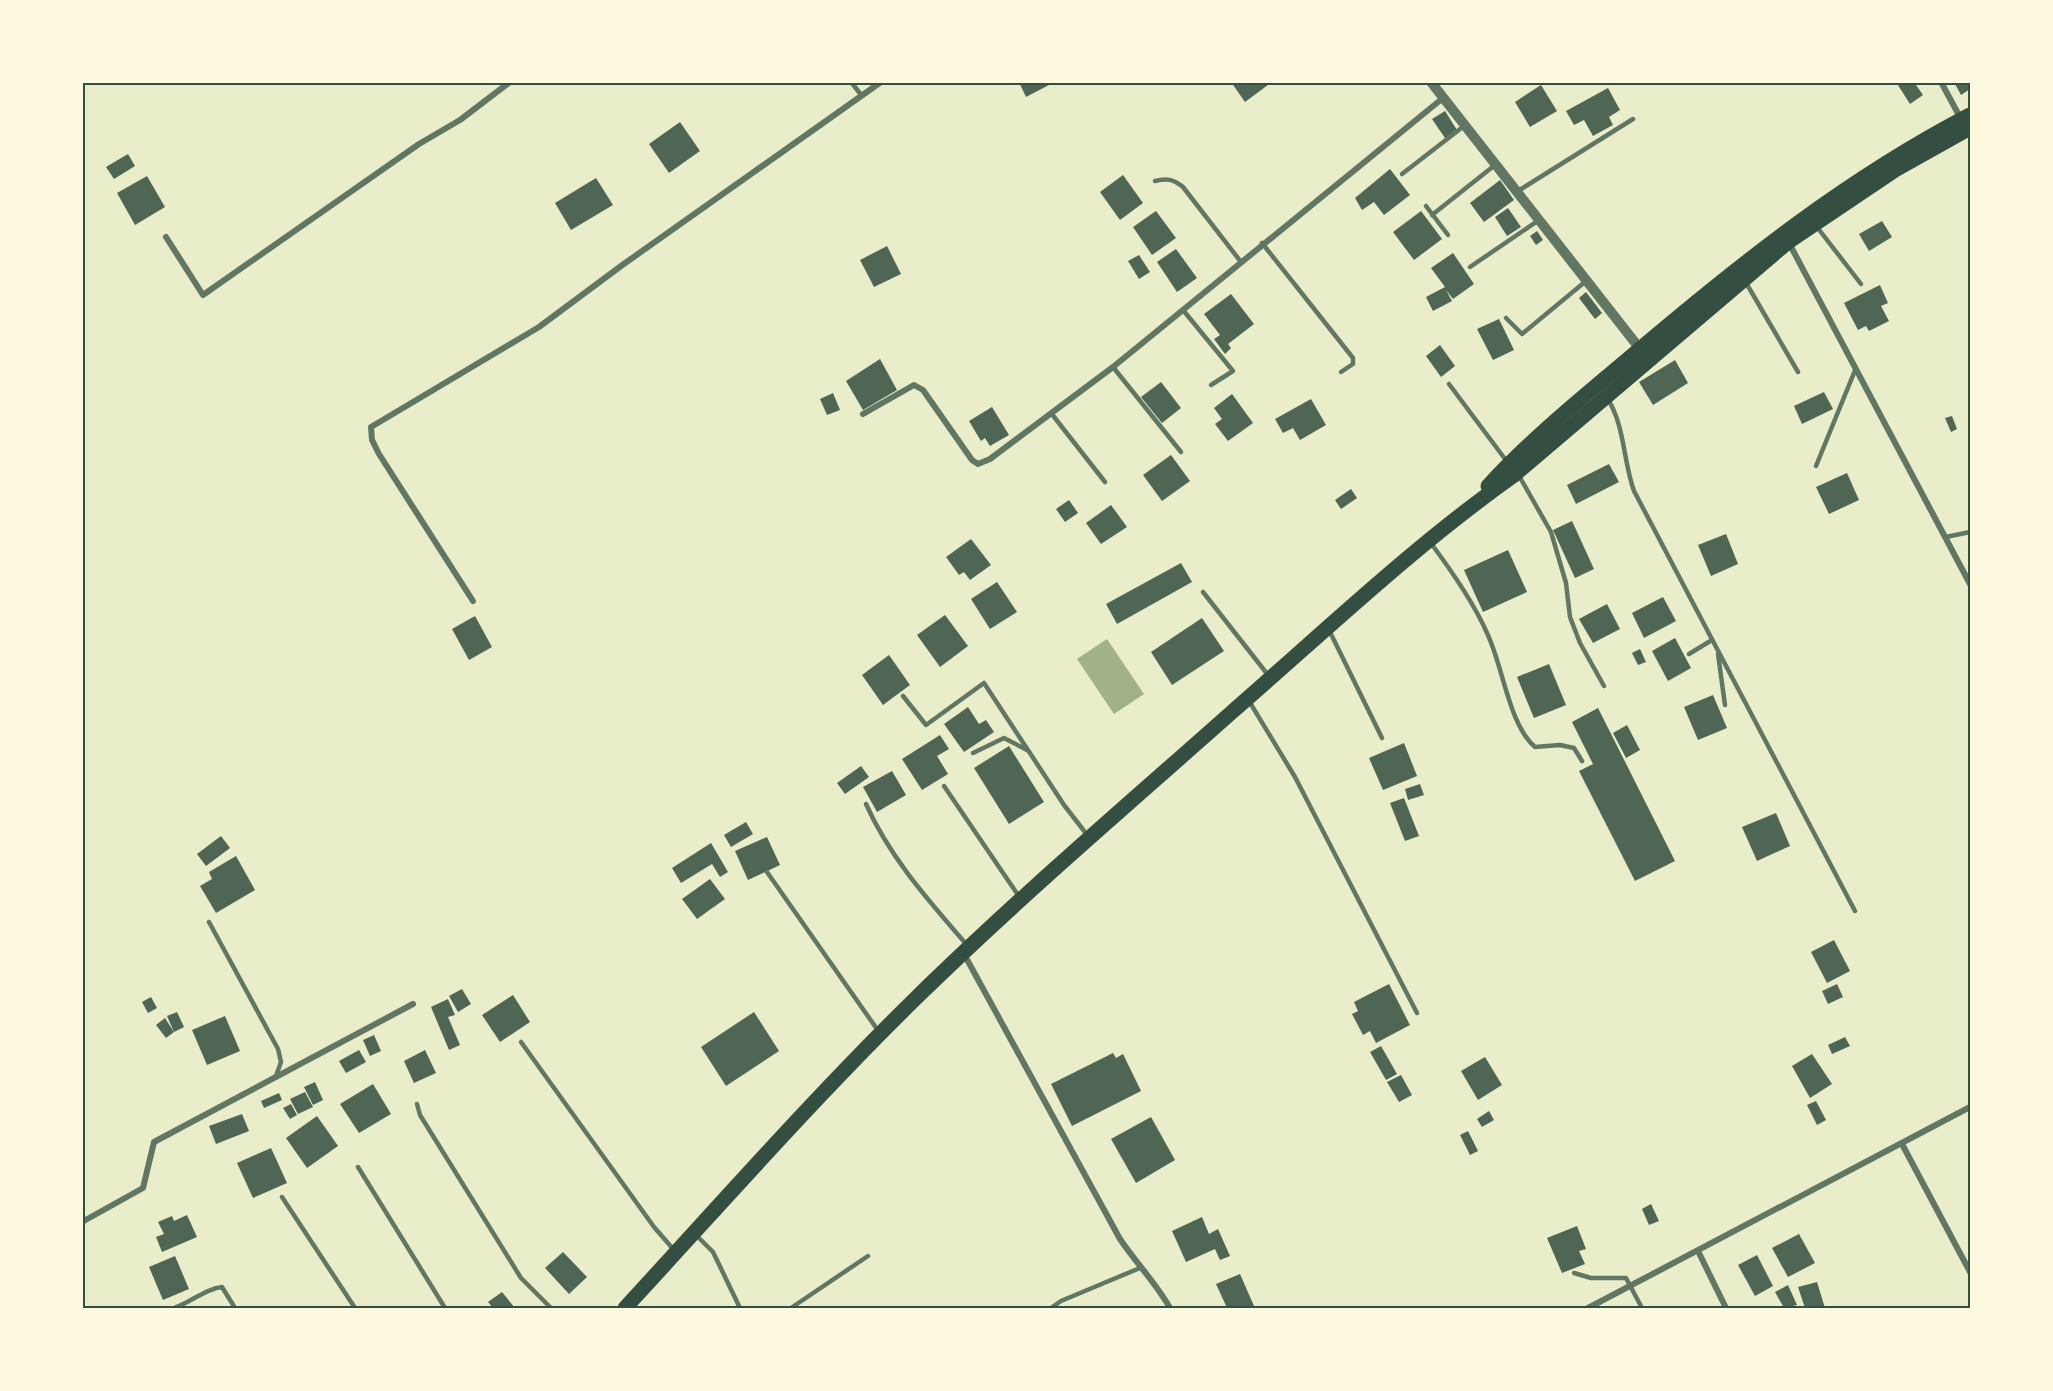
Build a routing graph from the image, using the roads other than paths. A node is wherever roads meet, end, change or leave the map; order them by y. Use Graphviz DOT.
graph roads {
  1 [pos="510,82"];
  2 [pos="852,82"];
  3 [pos="880,82"];
  4 [pos="1431,82"];
  5 [pos="1941,82"];
  6 [pos="862,96"];
  7 [pos="1443,98"];
  8 [pos="1633,119"];
  9 [pos="1967,121"];
  10 [pos="1465,126"];
  11 [pos="1495,165"];
  12 [pos="1402,174"];
  13 [pos="1155,181"];
  14 [pos="1517,192"];
  15 [pos="1426,206"];
  16 [pos="1432,215"];
  17 [pos="1539,220"];
  18 [pos="1814,224"];
  19 [pos="1448,235"];
  20 [pos="166,237"];
  21 [pos="1788,242"];
  22 [pos="1262,243"];
  23 [pos="1241,262"];
  24 [pos="1470,267"];
  25 [pos="1743,278"];
  26 [pos="1586,281"];
  27 [pos="1861,284"];
  28 [pos="1183,310"];
  29 [pos="1506,318"];
  30 [pos="1644,354"];
  31 [pos="1113,367"];
  32 [pos="1857,367"];
  33 [pos="1341,372"];
  34 [pos="1798,372"];
  35 [pos="1449,384"];
  36 [pos="1211,385"];
  37 [pos="1605,396"];
  38 [pos="1051,413"];
  39 [pos="863,414"];
  40 [pos="1181,452"];
  41 [pos="1816,466"];
  42 [pos="1513,468"];
  43 [pos="1105,482"];
  44 [pos="1971,532"];
  45 [pos="1946,537"];
  46 [pos="1429,542"];
  47 [pos="1971,584"];
  48 [pos="1203,592"];
  49 [pos="473,601"];
  50 [pos="1328,629"];
  51 [pos="1712,640"];
  52 [pos="1718,651"];
  53 [pos="1689,654"];
  54 [pos="1271,679"];
  55 [pos="1604,686"];
  56 [pos="903,696"];
  57 [pos="1247,699"];
  58 [pos="1725,705"];
  59 [pos="1382,738"];
  60 [pos="1027,750"];
  61 [pos="973,753"];
  62 [pos="1582,761"];
  63 [pos="944,786"];
  64 [pos="866,804"];
  65 [pos="1090,838"];
  66 [pos="767,872"];
  67 [pos="1021,899"];
  68 [pos="1855,911"];
  69 [pos="209,922"];
  70 [pos="966,950"];
  71 [pos="413,1004"];
  72 [pos="1417,1013"];
  73 [pos="881,1034"];
  74 [pos="521,1042"];
  75 [pos="274,1078"];
  76 [pos="417,1104"];
  77 [pos="1971,1107"];
  78 [pos="1902,1144"];
  79 [pos="358,1167"];
  80 [pos="282,1197"];
  81 [pos="82,1222"];
  82 [pos="694,1233"];
  83 [pos="1698,1251"];
  84 [pos="676,1252"];
  85 [pos="868,1256"];
  86 [pos="1140,1268"];
  87 [pos="1971,1272"];
  88 [pos="1574,1273"];
  89 [pos="1631,1287"];
  90 [pos="174,1308"];
  91 [pos="235,1308"];
  92 [pos="354,1308"];
  93 [pos="445,1308"];
  94 [pos="551,1308"];
  95 [pos="625,1308"];
  96 [pos="740,1308"];
  97 [pos="791,1308"];
  98 [pos="1051,1308"];
  99 [pos="1170,1308"];
  100 [pos="1588,1308"];
  101 [pos="1642,1308"];
  102 [pos="1726,1308"];
  1 -- 20 [label="street"];
  2 -- 6 [label="lane"];
  3 -- 6 [label="street"];
  4 -- 7 [label="street"];
  5 -- 9 [label="street"];
  6 -- 49 [label="street"];
  7 -- 10 [label="street"];
  7 -- 22 [label="street"];
  8 -- 14 [label="lane"];
  9 -- 18 [label="main road"];
  9 -- 30 [label="main road"];
  10 -- 11 [label="street"];
  10 -- 12 [label="lane"];
  11 -- 14 [label="street"];
  11 -- 16 [label="lane"];
  13 -- 23 [label="lane"];
  14 -- 17 [label="street"];
  15 -- 16 [label="lane"];
  16 -- 19 [label="lane"];
  17 -- 24 [label="lane"];
  17 -- 26 [label="street"];
  18 -- 21 [label="main road"];
  18 -- 27 [label="lane"];
  21 -- 25 [label="main road"];
  21 -- 32 [label="street"];
  22 -- 23 [label="street"];
  22 -- 33 [label="lane"];
  23 -- 28 [label="street"];
  25 -- 30 [label="main road"];
  25 -- 34 [label="lane"];
  26 -- 29 [label="lane"];
  26 -- 30 [label="street"];
  28 -- 31 [label="street"];
  28 -- 36 [label="lane"];
  30 -- 37 [label="main road"];
  30 -- 42 [label="main road"];
  31 -- 38 [label="street"];
  31 -- 40 [label="lane"];
  32 -- 41 [label="lane"];
  32 -- 45 [label="street"];
  35 -- 42 [label="lane"];
  37 -- 42 [label="main road"];
  37 -- 51 [label="lane"];
  38 -- 39 [label="street"];
  38 -- 43 [label="lane"];
  42 -- 46 [label="main road"];
  42 -- 55 [label="lane"];
  44 -- 45 [label="lane"];
  45 -- 47 [label="street"];
  46 -- 50 [label="main road"];
  46 -- 62 [label="lane"];
  48 -- 54 [label="lane"];
  50 -- 54 [label="main road"];
  50 -- 59 [label="lane"];
  51 -- 52 [label="lane"];
  51 -- 53 [label="lane"];
  52 -- 58 [label="lane"];
  52 -- 68 [label="lane"];
  54 -- 57 [label="main road"];
  56 -- 60 [label="lane"];
  57 -- 65 [label="main road"];
  57 -- 72 [label="lane"];
  60 -- 61 [label="lane"];
  60 -- 65 [label="lane"];
  63 -- 67 [label="lane"];
  64 -- 70 [label="lane"];
  65 -- 67 [label="main road"];
  66 -- 73 [label="lane"];
  67 -- 70 [label="main road"];
  69 -- 75 [label="lane"];
  70 -- 73 [label="main road"];
  70 -- 86 [label="street"];
  71 -- 75 [label="street"];
  73 -- 82 [label="main road"];
  74 -- 84 [label="lane"];
  75 -- 81 [label="street"];
  76 -- 94 [label="lane"];
  77 -- 78 [label="street"];
  78 -- 83 [label="street"];
  78 -- 87 [label="street"];
  79 -- 93 [label="lane"];
  80 -- 92 [label="lane"];
  82 -- 84 [label="main road"];
  82 -- 96 [label="lane"];
  83 -- 89 [label="street"];
  83 -- 102 [label="street"];
  84 -- 95 [label="main road"];
  85 -- 97 [label="lane"];
  86 -- 98 [label="lane"];
  86 -- 99 [label="street"];
  88 -- 89 [label="lane"];
  89 -- 100 [label="street"];
  89 -- 101 [label="lane"];
  90 -- 91 [label="lane"];
}
